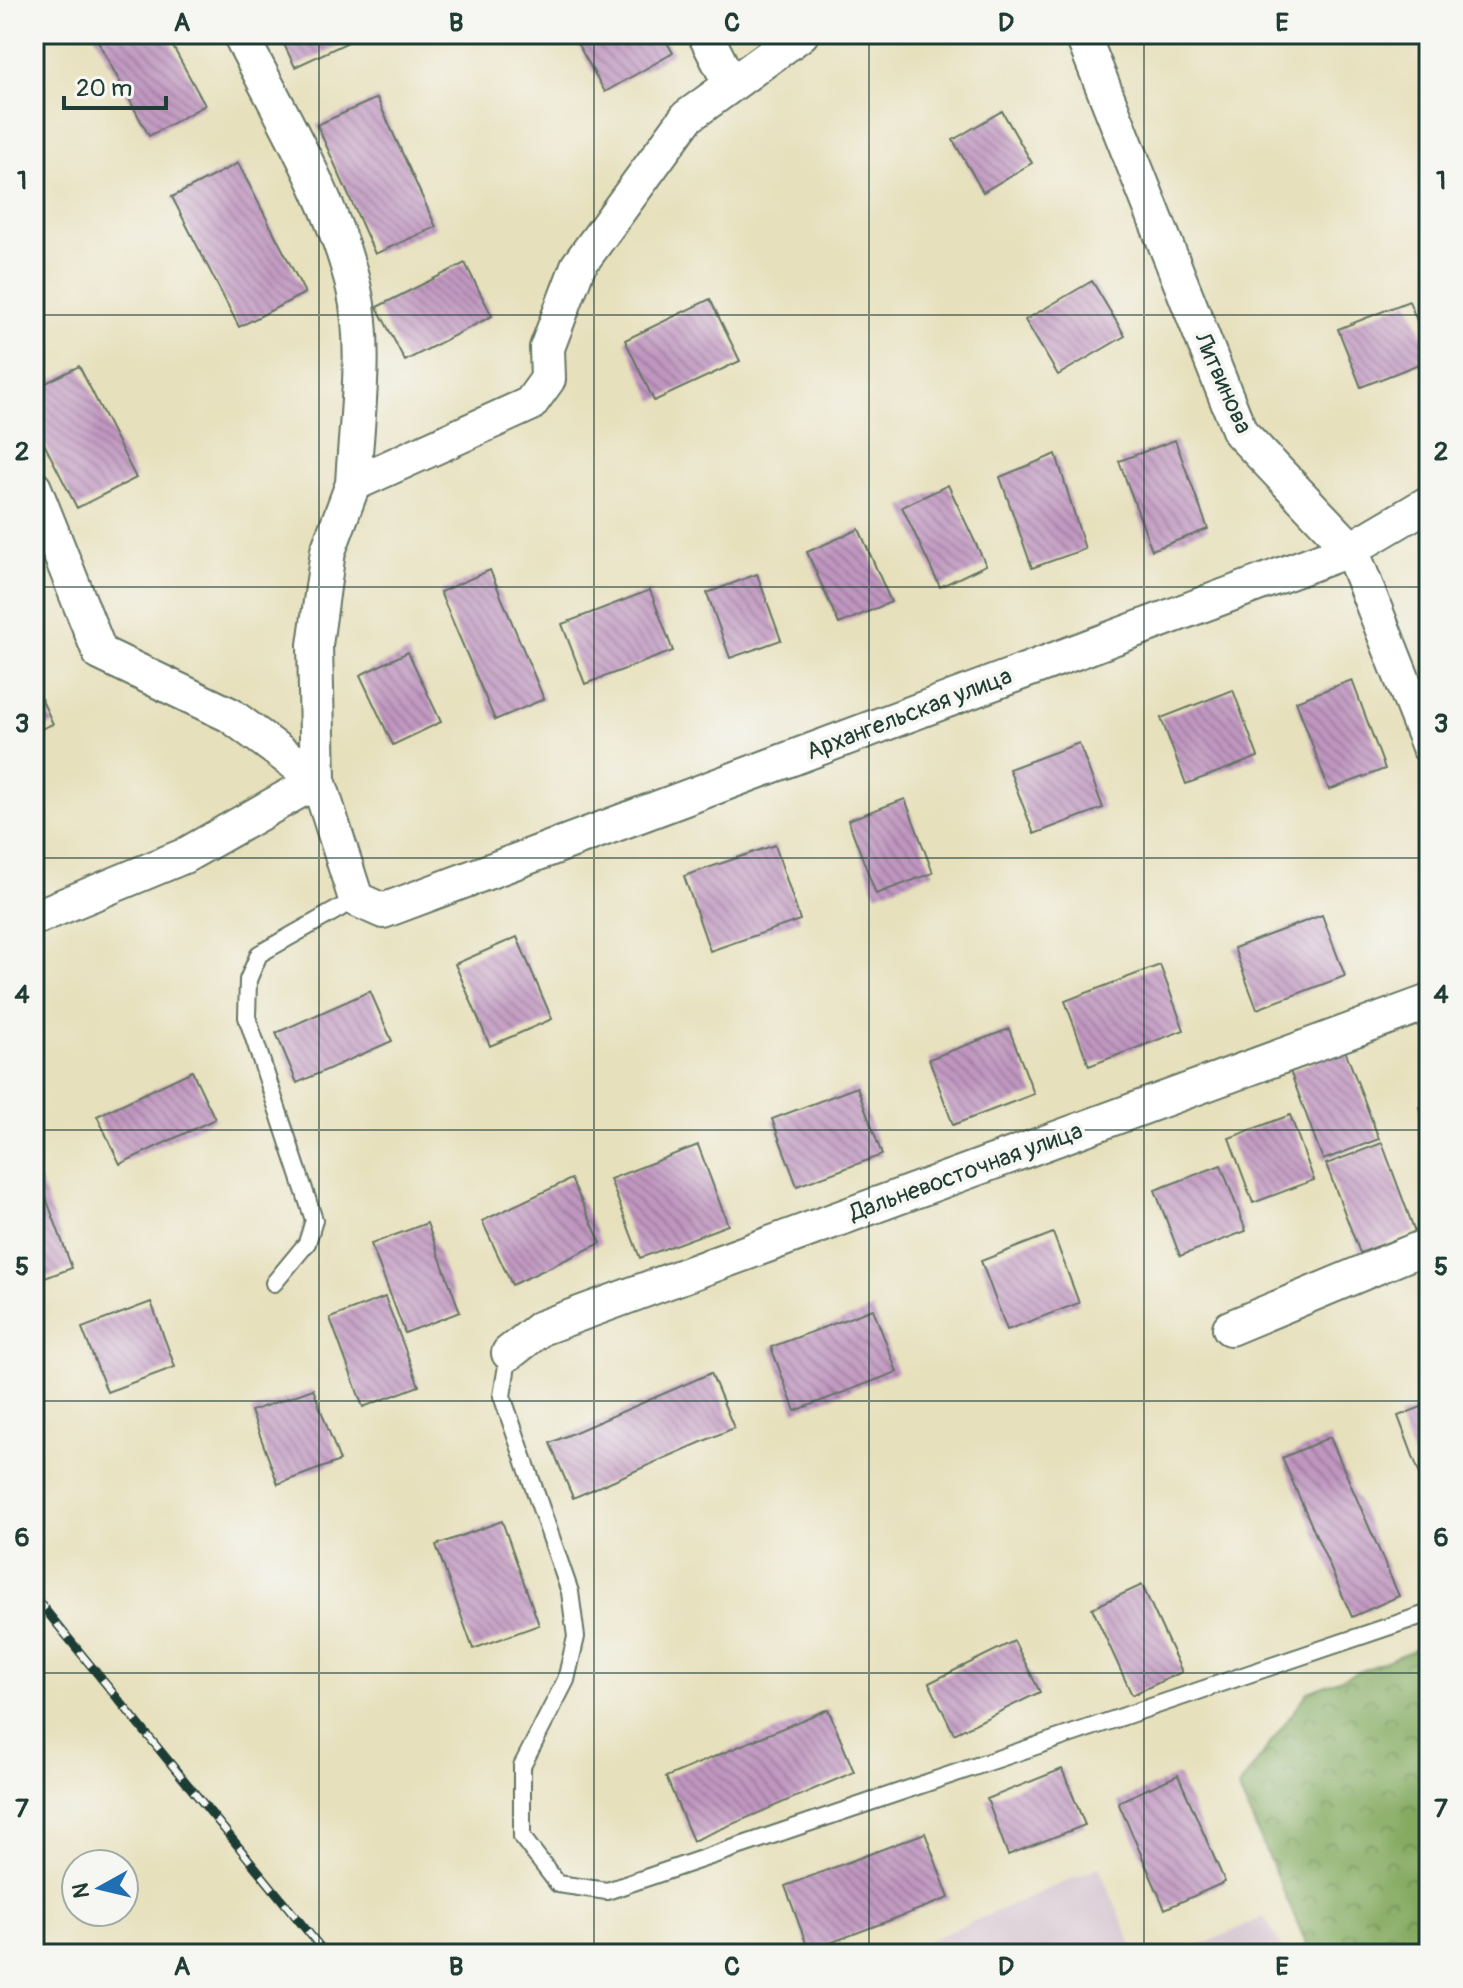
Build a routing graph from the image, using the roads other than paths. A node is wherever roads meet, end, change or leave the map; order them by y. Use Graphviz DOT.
graph roads {
  1 [pos="240,34"];
  2 [pos="705,34"];
  3 [pos="801,34"];
  4 [pos="1082,34"];
  5 [pos="731,85"];
  6 [pos="353,484"];
  7 [pos="34,488"];
  8 [pos="1429,503"];
  9 [pos="1351,549"];
  10 [pos="1429,747"];
  11 [pos="318,780"];
  12 [pos="370,905"];
  13 [pos="34,918"];
  14 [pos="1429,1002"];
  15 [pos="1429,1245"];
  16 [pos="274,1283"];
  17 [pos="1230,1328"];
  18 [pos="509,1353"];
  19 [pos="1429,1613"];
  1 -- 6 [label="street"];
  2 -- 5 [label="street"];
  3 -- 5 [label="street"];
  4 -- 9 [label="street, Литвинова"];
  5 -- 6 [label="street"];
  6 -- 11 [label="street"];
  7 -- 11 [label="street"];
  8 -- 9 [label="street, Архангельская улица"];
  9 -- 10 [label="street, Литвинова"];
  9 -- 12 [label="street, Архангельская улица"];
  11 -- 12 [label="street"];
  11 -- 13 [label="street"];
  12 -- 16 [label="lane"];
  14 -- 18 [label="street, Дальневосточная улица"];
  15 -- 17 [label="street"];
  18 -- 19 [label="lane"];
}
